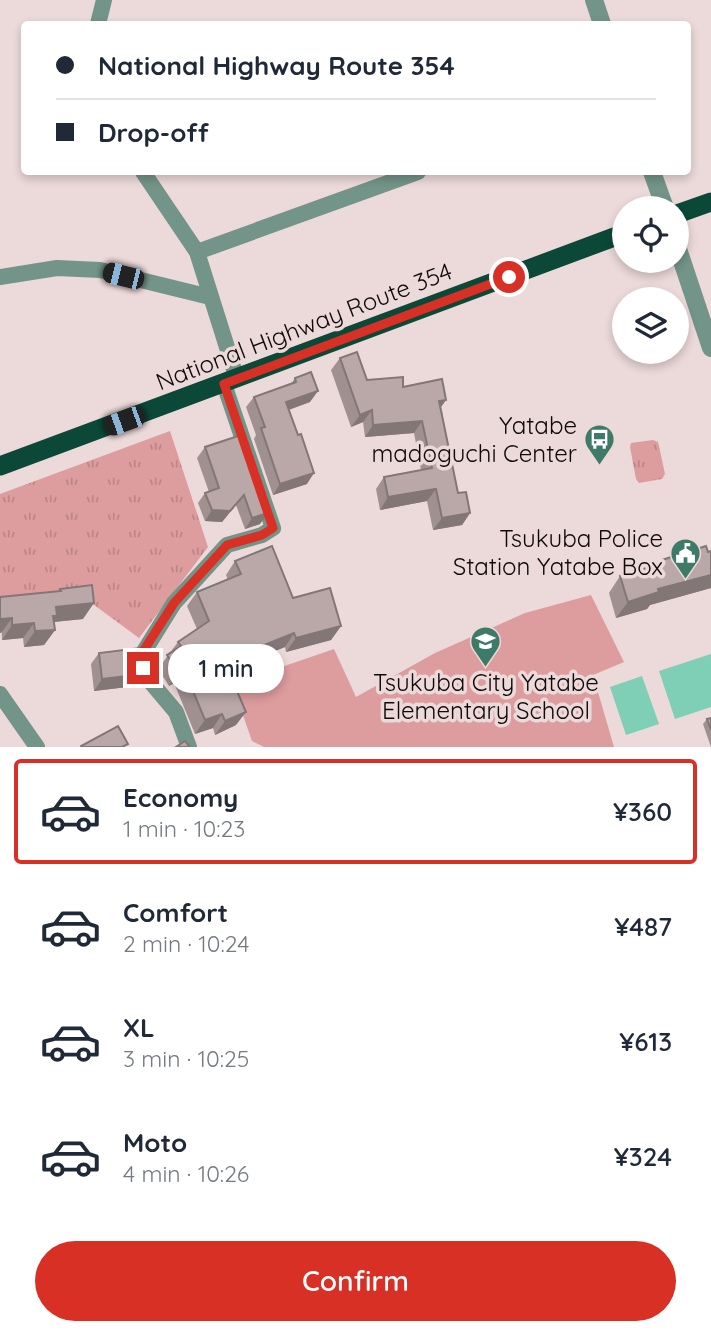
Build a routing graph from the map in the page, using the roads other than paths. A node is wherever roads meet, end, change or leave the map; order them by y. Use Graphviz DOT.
graph roads {
  1 [pos="104,0"];
  2 [pos="594,0"];
  3 [pos="99,21"];
  4 [pos="601,21"];
  5 [pos="145,175"];
  6 [pos="410,175"];
  7 [pos="653,175"];
  8 [pos="660,196"];
  9 [pos="711,202"];
  10 [pos="689,210"];
  11 [pos="612,238"];
  12 [pos="197,252"];
  13 [pos="686,273"];
  14 [pos="0,277"];
  15 [pos="211,297"];
  16 [pos="711,348"];
  17 [pos="230,382"];
  18 [pos="0,466"];
  19 [pos="0,694"];
  20 [pos="37,747"];
  21 [pos="189,747"];
  1 -- 3 [label="street"];
  2 -- 4 [label="street"];
  5 -- 12 [label="street"];
  6 -- 12 [label="street"];
  7 -- 8 [label="street"];
  9 -- 10 [label="highway"];
  11 -- 17 [label="highway, National Highway Route 354"];
  12 -- 15 [label="street"];
  13 -- 16 [label="street"];
  14 -- 15 [label="street"];
  15 -- 17 [label="street"];
  17 -- 18 [label="highway, National Highway Route 354"];
  17 -- 21 [label="street"];
  19 -- 20 [label="street"];
}
